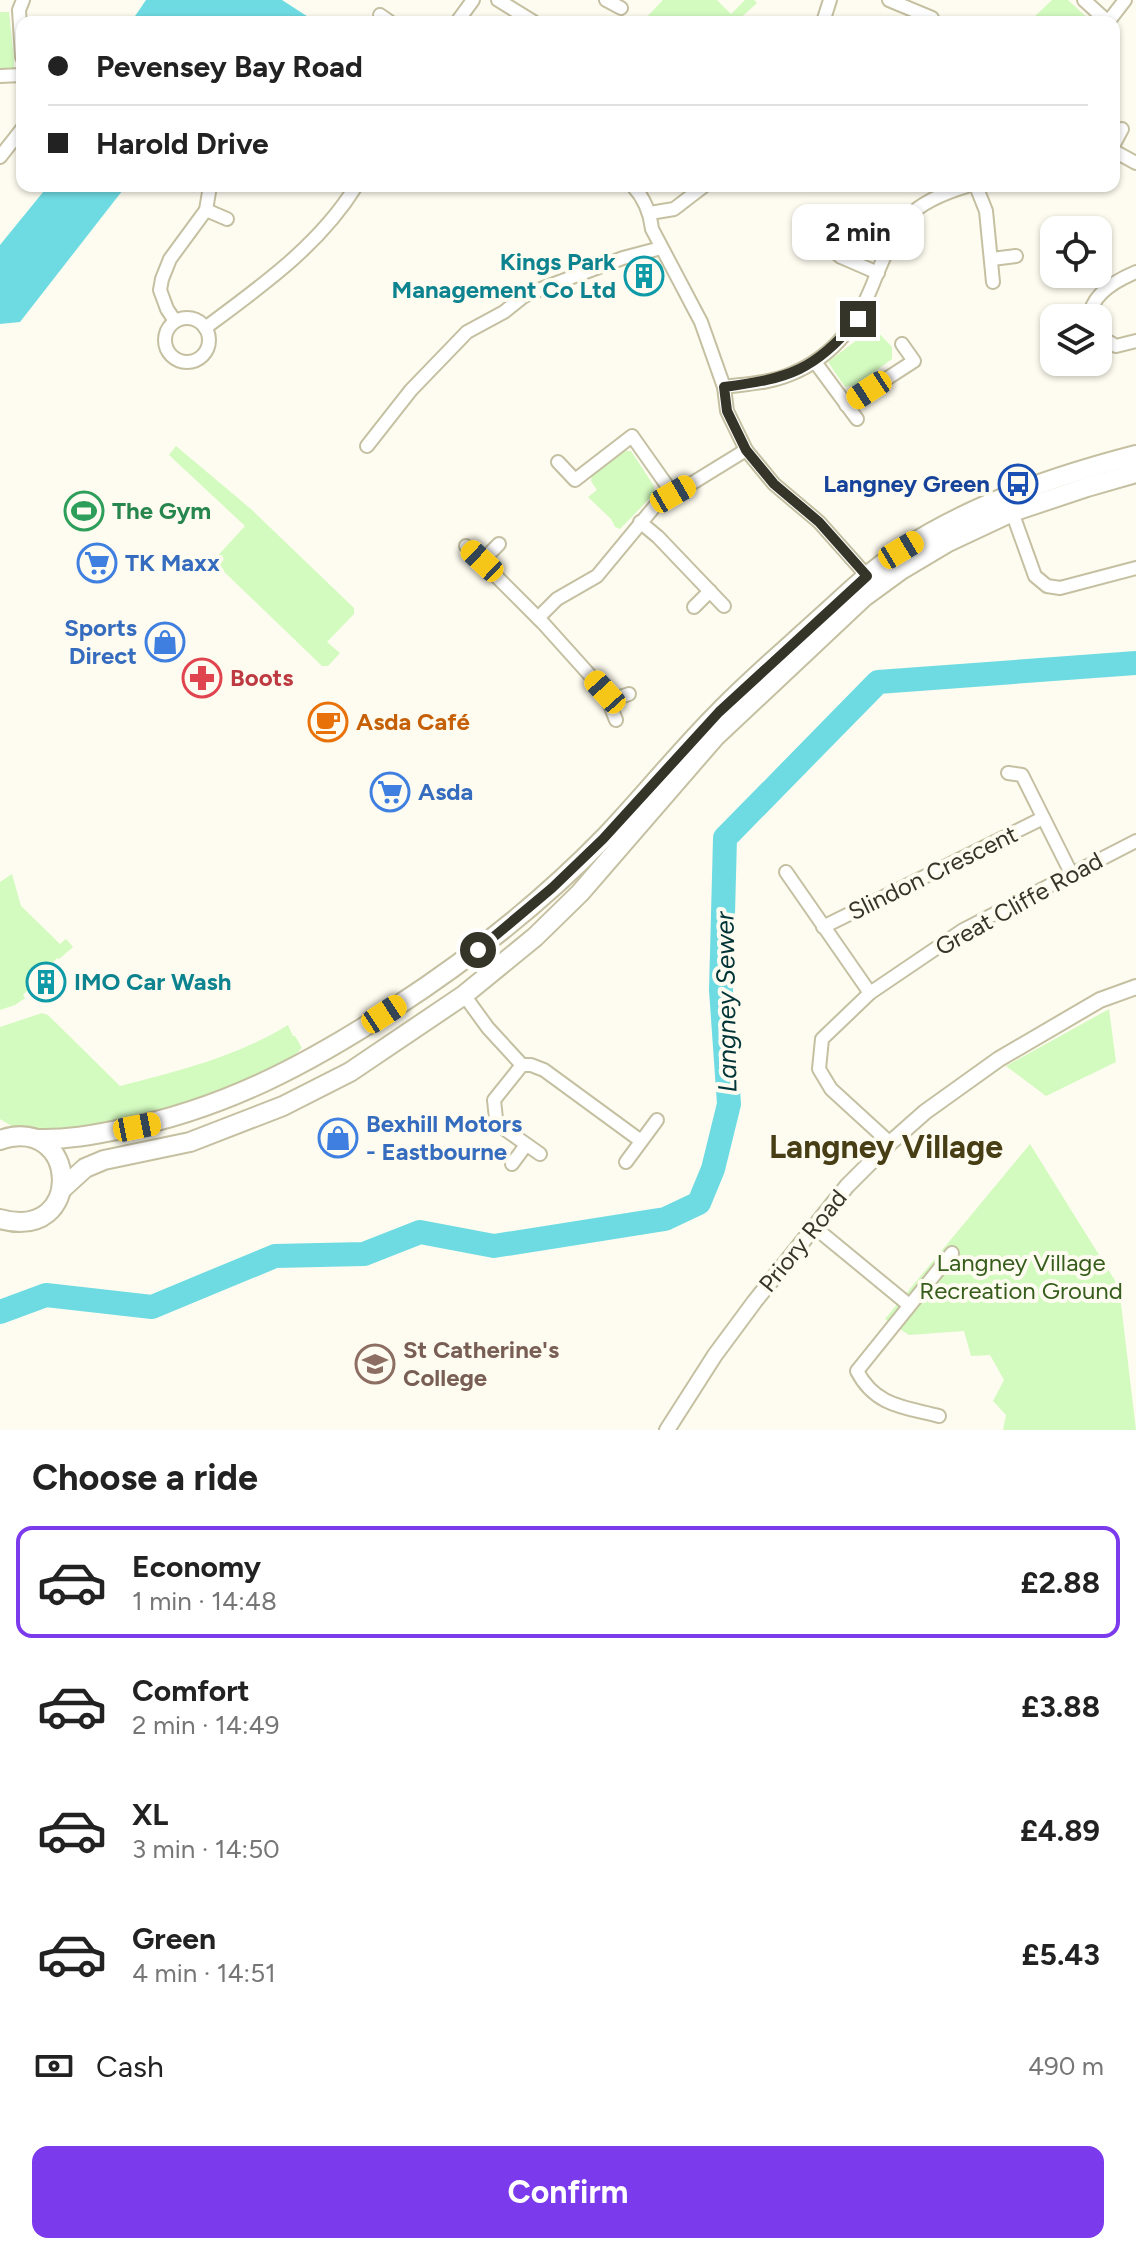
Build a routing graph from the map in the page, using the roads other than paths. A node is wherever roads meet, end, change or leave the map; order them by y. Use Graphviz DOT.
graph roads {
  1 [pos="498,0"];
  2 [pos="606,0"];
  3 [pos="889,0"];
  4 [pos="1084,0"];
  5 [pos="1125,0"];
  6 [pos="621,8"];
  7 [pos="524,16"];
  8 [pos="927,16"];
  9 [pos="1101,16"];
  10 [pos="1113,16"];
  11 [pos="1122,129"];
  12 [pos="1120,133"];
  13 [pos="16,137"];
  14 [pos="0,157"];
  15 [pos="209,192"];
  16 [pos="351,192"];
  17 [pos="639,192"];
  18 [pos="696,192"];
  19 [pos="939,192"];
  20 [pos="978,192"];
  21 [pos="206,210"];
  22 [pos="650,213"];
  23 [pos="227,219"];
  24 [pos="819,239"];
  25 [pos="661,248"];
  26 [pos="1016,256"];
  27 [pos="992,259"];
  28 [pos="1136,272"];
  29 [pos="878,273"];
  30 [pos="993,282"];
  31 [pos="1094,304"];
  32 [pos="175,321"];
  33 [pos="205,328"];
  34 [pos="1136,341"];
  35 [pos="902,344"];
  36 [pos="1112,344"];
  37 [pos="815,362"];
  38 [pos="724,387"];
  39 [pos="846,405"];
  40 [pos="857,419"];
  41 [pos="367,446"];
  42 [pos="746,450"];
  43 [pos="1136,455"];
  44 [pos="558,462"];
  45 [pos="1136,473"];
  46 [pos="673,494"];
  47 [pos="1012,512"];
  48 [pos="640,522"];
  49 [pos="499,544"];
  50 [pos="466,546"];
  51 [pos="482,561"];
  52 [pos="1136,568"];
  53 [pos="867,576"];
  54 [pos="710,591"];
  55 [pos="724,606"];
  56 [pos="694,607"];
  57 [pos="538,618"];
  58 [pos="629,694"];
  59 [pos="609,701"];
  60 [pos="616,720"];
  61 [pos="1008,773"];
  62 [pos="1043,818"];
  63 [pos="1136,841"];
  64 [pos="786,872"];
  65 [pos="1071,873"];
  66 [pos="823,927"];
  67 [pos="1136,987"];
  68 [pos="870,993"];
  69 [pos="464,995"];
  70 [pos="522,1065"];
  71 [pos="657,1120"];
  72 [pos="37,1139"];
  73 [pos="0,1140"];
  74 [pos="641,1141"];
  75 [pos="890,1143"];
  76 [pos="526,1145"];
  77 [pos="540,1154"];
  78 [pos="626,1162"];
  79 [pos="512,1164"];
  80 [pos="62,1189"];
  81 [pos="9,1221"];
  82 [pos="813,1226"];
  83 [pos="0,1229"];
  84 [pos="952,1253"];
  85 [pos="909,1305"];
  86 [pos="939,1416"];
  87 [pos="667,1430"];
  1 -- 7 [label="street"];
  2 -- 6 [label="street"];
  3 -- 8 [label="street"];
  4 -- 9 [label="street"];
  5 -- 10 [label="street"];
  11 -- 12 [label="street"];
  13 -- 14 [label="street"];
  15 -- 21 [label="street"];
  16 -- 33 [label="street"];
  17 -- 22 [label="street"];
  18 -- 22 [label="street"];
  19 -- 29 [label="street"];
  20 -- 27 [label="street"];
  21 -- 23 [label="street"];
  21 -- 32 [label="street"];
  22 -- 25 [label="street"];
  24 -- 29 [label="street"];
  25 -- 38 [label="street"];
  25 -- 41 [label="street"];
  26 -- 27 [label="street"];
  27 -- 30 [label="street"];
  28 -- 31 [label="street"];
  29 -- 37 [label="street"];
  32 -- 33 [label="street"];
  32 -- 33 [label="street"];
  34 -- 36 [label="street"];
  35 -- 39 [label="street"];
  37 -- 38 [label="street"];
  37 -- 39 [label="street"];
  38 -- 42 [label="street"];
  39 -- 40 [label="street"];
  42 -- 46 [label="street"];
  42 -- 53 [label="street"];
  43 -- 53 [label="main road"];
  44 -- 46 [label="street"];
  45 -- 47 [label="main road"];
  46 -- 48 [label="street"];
  47 -- 52 [label="street"];
  47 -- 69 [label="main road"];
  48 -- 54 [label="street"];
  48 -- 57 [label="street"];
  49 -- 51 [label="street"];
  50 -- 51 [label="street"];
  51 -- 57 [label="street"];
  53 -- 72 [label="main road"];
  54 -- 55 [label="street"];
  54 -- 56 [label="street"];
  57 -- 59 [label="street"];
  58 -- 59 [label="street"];
  59 -- 60 [label="street"];
  61 -- 62 [label="street, Slindon Crescent"];
  62 -- 65 [label="street, Slindon Crescent"];
  62 -- 66 [label="street, Slindon Crescent"];
  63 -- 65 [label="street, Great Cliffe Road"];
  64 -- 66 [label="street, Slindon Crescent"];
  65 -- 68 [label="street, Great Cliffe Road"];
  66 -- 68 [label="street, Slindon Crescent"];
  67 -- 75 [label="street, Priory Road"];
  68 -- 75 [label="street, Great Cliffe Road"];
  69 -- 70 [label="street"];
  69 -- 80 [label="main road"];
  70 -- 74 [label="street"];
  70 -- 76 [label="street"];
  71 -- 74 [label="street"];
  72 -- 73 [label="main road"];
  72 -- 80 [label="main road"];
  74 -- 78 [label="street"];
  75 -- 82 [label="street, Priory Road"];
  76 -- 77 [label="street"];
  76 -- 79 [label="street"];
  80 -- 81 [label="main road"];
  81 -- 83 [label="main road"];
  82 -- 85 [label="street"];
  82 -- 87 [label="street, Priory Road"];
  84 -- 85 [label="street"];
  85 -- 86 [label="street"];
}
